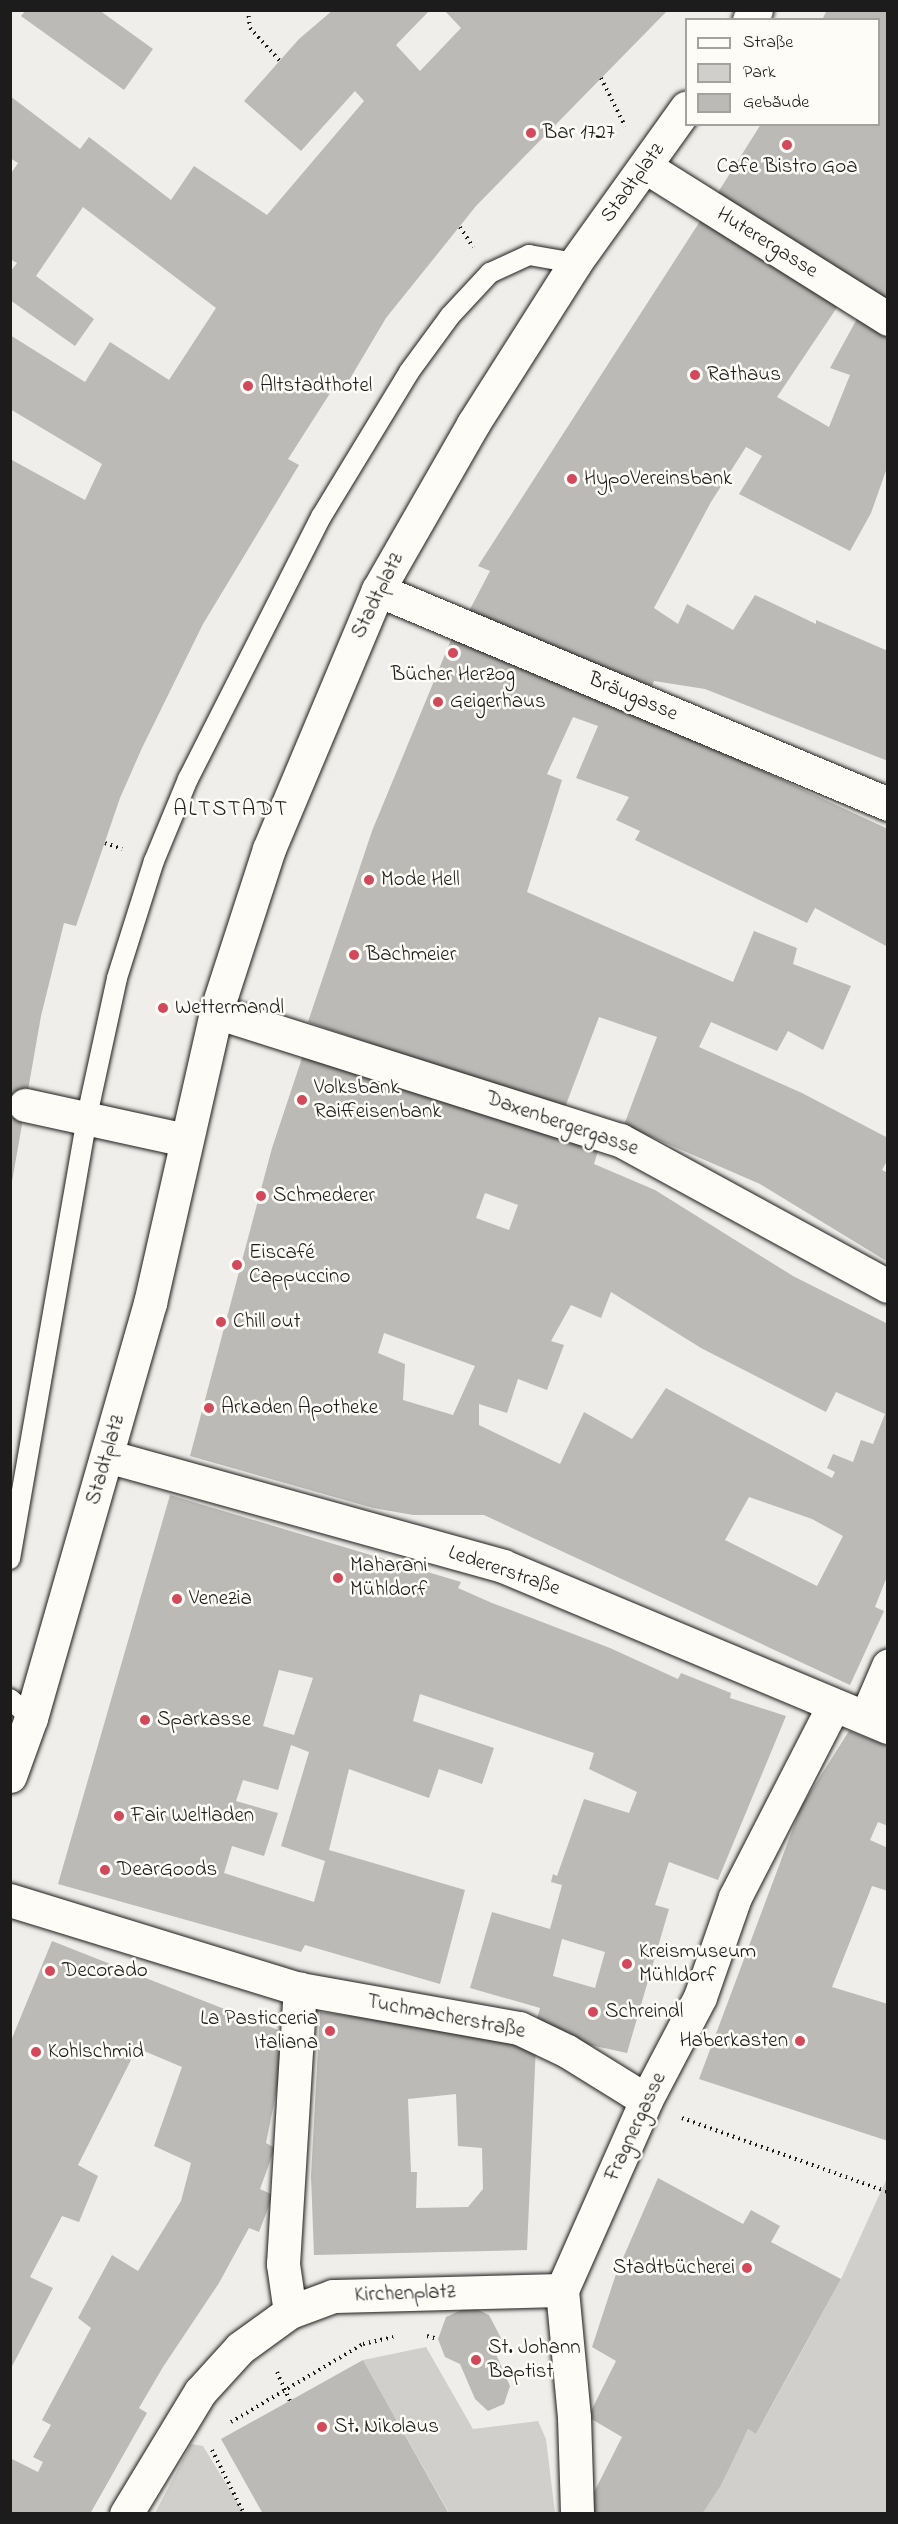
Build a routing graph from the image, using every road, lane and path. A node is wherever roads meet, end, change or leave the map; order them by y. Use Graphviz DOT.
graph roads {
  1 [pos="248,10"];
  2 [pos="280,61"];
  3 [pos="685,111"];
  4 [pos="646,167"];
  5 [pos="575,263"];
  6 [pos="888,319"];
  7 [pos="378,590"];
  8 [pos="888,804"];
  9 [pos="216,1012"];
  10 [pos="25,1104"];
  11 [pos="87,1116"];
  12 [pos="186,1140"];
  13 [pos="888,1286"];
  14 [pos="107,1456"];
  15 [pos="10,1559"];
  16 [pos="888,1666"];
  17 [pos="833,1706"];
  18 [pos="21,1709"];
  19 [pos="877,1722"];
  20 [pos="10,1776"];
  21 [pos="10,1900"];
  22 [pos="300,1989"];
  23 [pos="646,2100"];
  24 [pos="888,2192"];
  25 [pos="562,2290"];
  26 [pos="290,2312"];
  27 [pos="401,2335"];
  28 [pos="420,2335"];
  29 [pos="438,2338"];
  30 [pos="277,2372"];
  31 [pos="285,2391"];
  32 [pos="290,2401"];
  33 [pos="226,2425"];
  34 [pos="211,2447"];
  35 [pos="126,2514"];
  36 [pos="244,2514"];
  37 [pos="577,2514"];
  1 -- 2 [label="path"];
  3 -- 4 [label="street, Stadtplatz"];
  4 -- 5 [label="street, Stadtplatz"];
  4 -- 6 [label="street, Huterergasse"];
  5 -- 7 [label="street, Stadtplatz"];
  5 -- 11 [label="lane"];
  7 -- 8 [label="street, Bräugasse"];
  7 -- 9 [label="street, Stadtplatz"];
  9 -- 12 [label="street, Stadtplatz"];
  9 -- 13 [label="street, Daxenbergergasse"];
  10 -- 11 [label="street"];
  11 -- 12 [label="street"];
  11 -- 15 [label="lane"];
  12 -- 14 [label="street, Stadtplatz"];
  14 -- 17 [label="street, Ledererstraße"];
  14 -- 18 [label="street, Stadtplatz"];
  16 -- 19 [label="street"];
  17 -- 19 [label="street, Ledererstraße"];
  17 -- 23 [label="street, Fragnergasse"];
  18 -- 20 [label="street, Stadtplatz"];
  21 -- 22 [label="street, Tuchmacherstraße"];
  22 -- 23 [label="street, Tuchmacherstraße"];
  22 -- 26 [label="street"];
  23 -- 24 [label="path"];
  23 -- 25 [label="street, Fragnergasse"];
  25 -- 26 [label="street, Kirchenplatz"];
  25 -- 37 [label="street"];
  26 -- 35 [label="street, Kirchenplatz"];
  27 -- 31 [label="path"];
  28 -- 29 [label="path"];
  30 -- 31 [label="path"];
  31 -- 32 [label="path"];
  31 -- 33 [label="path"];
  34 -- 36 [label="path"];
}
